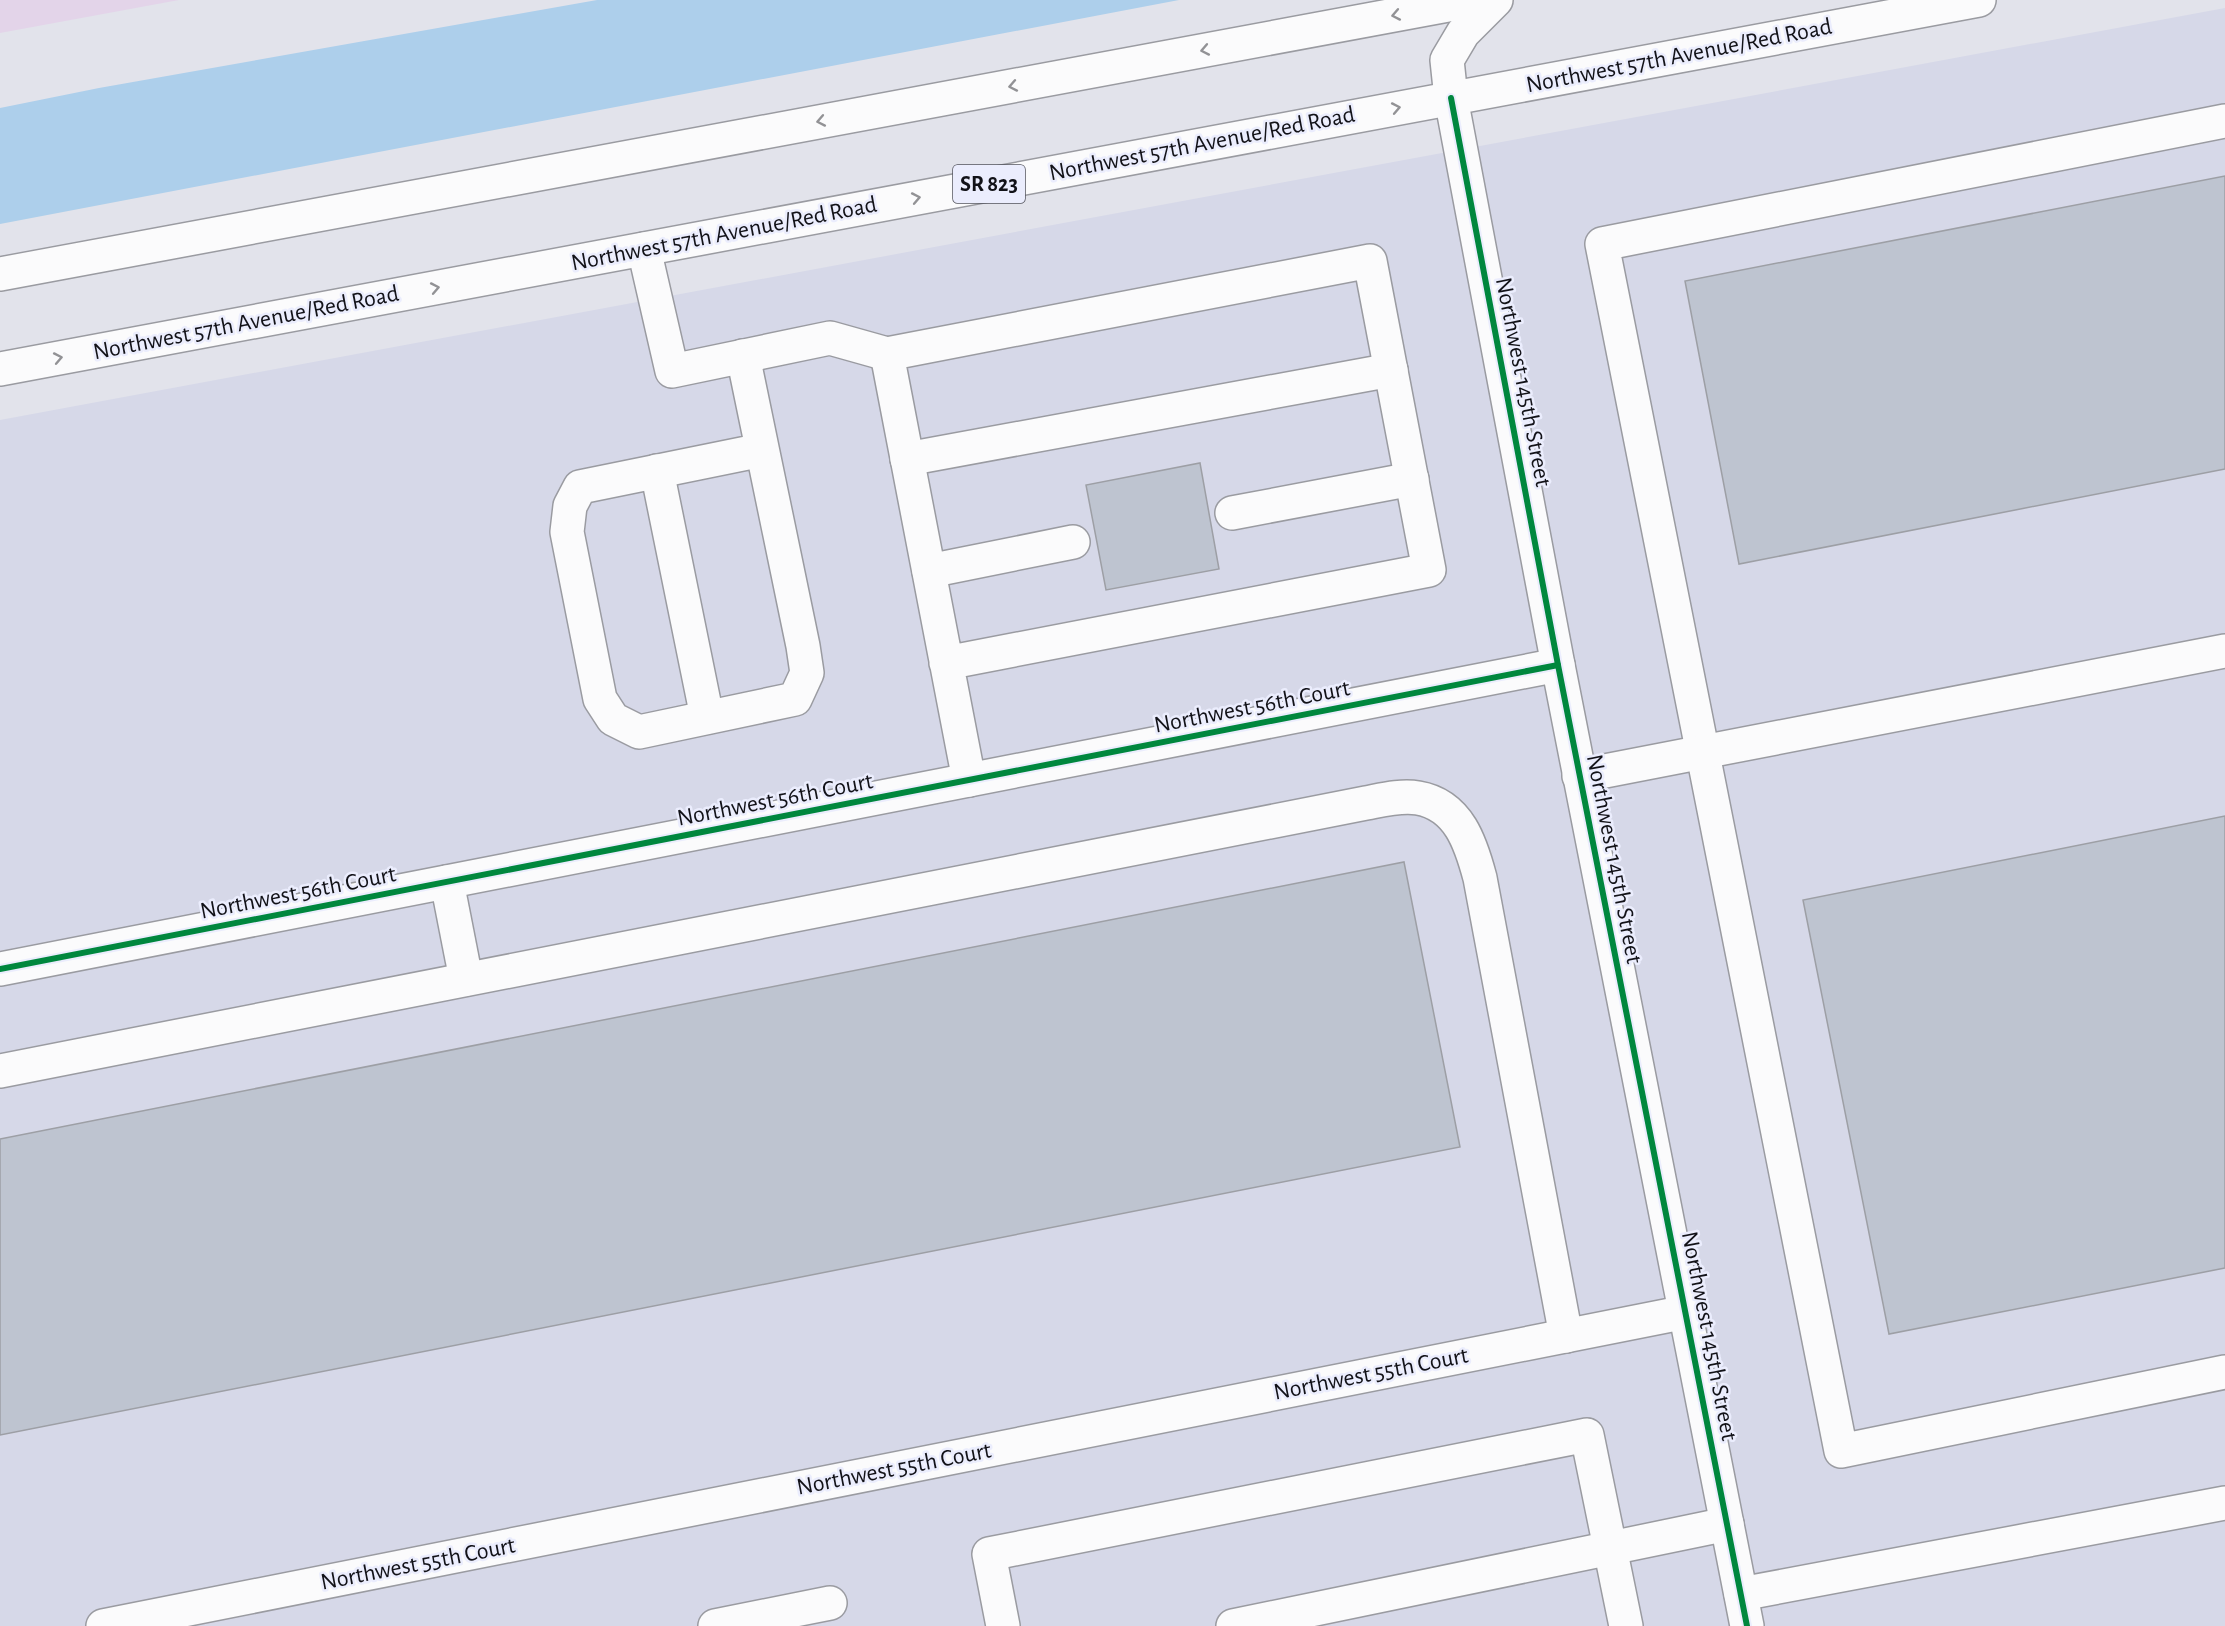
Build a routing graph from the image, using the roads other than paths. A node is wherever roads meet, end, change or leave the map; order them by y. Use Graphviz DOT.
graph roads {
  1 [pos="1475,0"];
  2 [pos="1496,0"];
  3 [pos="1979,0"];
  4 [pos="1451,98"];
  5 [pos="2225,121"];
  6 [pos="644,249"];
  7 [pos="0,274"];
  8 [pos="887,354"];
  9 [pos="743,356"];
  10 [pos="0,369"];
  11 [pos="1391,370"];
  12 [pos="762,450"];
  13 [pos="907,459"];
  14 [pos="657,471"];
  15 [pos="1412,479"];
  16 [pos="1232,513"];
  17 [pos="1073,542"];
  18 [pos="929,572"];
  19 [pos="2225,651"];
  20 [pos="946,663"];
  21 [pos="1558,665"];
  22 [pos="707,717"];
  23 [pos="1702,751"];
  24 [pos="1580,776"];
  25 [pos="969,780"];
  26 [pos="447,882"];
  27 [pos="0,969"];
  28 [pos="466,979"];
  29 [pos="0,1071"];
  30 [pos="1686,1312"];
  31 [pos="1566,1336"];
  32 [pos="2225,1372"];
  33 [pos="2225,1503"];
  34 [pos="1727,1524"];
  35 [pos="1610,1550"];
  36 [pos="1741,1594"];
  37 [pos="830,1603"];
  38 [pos="103,1626"];
  39 [pos="715,1626"];
  40 [pos="1003,1626"];
  41 [pos="1233,1626"];
  42 [pos="1626,1626"];
  43 [pos="1747,1626"];
  1 -- 7 [label="main road, one-way"];
  2 -- 4 [label="main road, Northwest 145th Street"];
  3 -- 4 [label="main road, Northwest 57th Avenue/Red Road / SR 823"];
  6 -- 4 [label="main road, Northwest 57th Avenue/Red Road / SR 823, one-way"];
  4 -- 21 [label="main road, Northwest 145th Street"];
  5 -- 23 [label="main road"];
  6 -- 9 [label="main road"];
  10 -- 6 [label="main road, Northwest 57th Avenue/Red Road / SR 823, one-way"];
  8 -- 9 [label="main road"];
  8 -- 11 [label="main road"];
  8 -- 13 [label="main road"];
  9 -- 12 [label="main road"];
  11 -- 13 [label="main road"];
  11 -- 15 [label="main road"];
  12 -- 14 [label="main road"];
  12 -- 22 [label="main road"];
  13 -- 18 [label="main road"];
  14 -- 22 [label="main road"];
  14 -- 22 [label="main road"];
  15 -- 16 [label="main road"];
  15 -- 20 [label="main road"];
  17 -- 18 [label="main road"];
  18 -- 20 [label="main road"];
  19 -- 23 [label="main road"];
  20 -- 25 [label="main road"];
  21 -- 24 [label="main road, Northwest 145th Street"];
  21 -- 25 [label="main road, Northwest 56th Court"];
  23 -- 24 [label="main road"];
  23 -- 32 [label="main road"];
  24 -- 30 [label="main road, Northwest 145th Street"];
  25 -- 26 [label="main road, Northwest 56th Court"];
  26 -- 27 [label="main road, Northwest 56th Court"];
  26 -- 28 [label="main road"];
  28 -- 29 [label="main road"];
  28 -- 31 [label="main road"];
  30 -- 31 [label="main road, Northwest 55th Court"];
  30 -- 34 [label="main road, Northwest 145th Street"];
  31 -- 38 [label="main road, Northwest 55th Court"];
  33 -- 36 [label="main road"];
  34 -- 35 [label="main road"];
  34 -- 36 [label="main road, Northwest 145th Street"];
  35 -- 40 [label="main road"];
  35 -- 41 [label="main road"];
  35 -- 42 [label="main road"];
  36 -- 43 [label="main road, Northwest 145th Street"];
  37 -- 39 [label="main road"];
}
